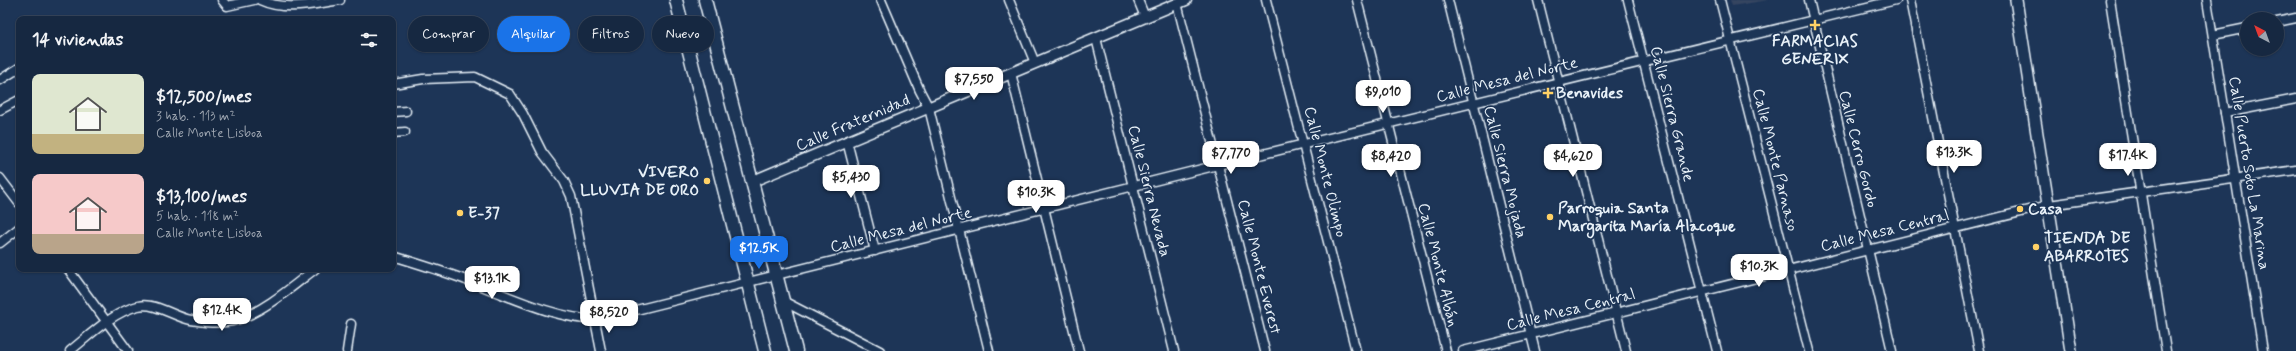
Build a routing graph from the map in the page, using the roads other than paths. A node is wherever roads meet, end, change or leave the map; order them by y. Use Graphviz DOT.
graph roads {
  1 [pos="254,0"];
  2 [pos="260,0"];
  3 [pos="340,0"];
  4 [pos="676,0"];
  5 [pos="705,0"];
  6 [pos="881,0"];
  7 [pos="1009,0"];
  8 [pos="1138,0"];
  9 [pos="1266,0"];
  10 [pos="1357,0"];
  11 [pos="1448,0"];
  12 [pos="1538,0"];
  13 [pos="1628,0"];
  14 [pos="1720,0"];
  15 [pos="1809,0"];
  16 [pos="1896,0"];
  17 [pos="1910,0"];
  18 [pos="2016,0"];
  19 [pos="2110,0"];
  20 [pos="2207,0"];
  21 [pos="1182,2"];
  22 [pos="225,3"];
  23 [pos="1145,17"];
  24 [pos="2296,18"];
  25 [pos="1812,19"];
  26 [pos="2284,21"];
  27 [pos="2240,29"];
  28 [pos="2213,35"];
  29 [pos="1096,38"];
  30 [pos="1730,40"];
  31 [pos="1645,60"];
  32 [pos="1035,63"];
  33 [pos="16,71"];
  34 [pos="1011,73"];
  35 [pos="0,80"];
  36 [pos="1559,81"];
  37 [pos="396,84"];
  38 [pos="2296,99"];
  39 [pos="16,102"];
  40 [pos="1474,102"];
  41 [pos="929,108"];
  42 [pos="0,110"];
  43 [pos="406,111"];
  44 [pos="396,112"];
  45 [pos="2225,113"];
  46 [pos="1388,123"];
  47 [pos="405,132"];
  48 [pos="396,133"];
  49 [pos="847,141"];
  50 [pos="1304,144"];
  51 [pos="1218,165"];
  52 [pos="2296,170"];
  53 [pos="0,178"];
  54 [pos="2236,179"];
  55 [pos="753,181"];
  56 [pos="1133,186"];
  57 [pos="2141,192"];
  58 [pos="16,199"];
  59 [pos="2049,205"];
  60 [pos="1045,210"];
  61 [pos="1955,228"];
  62 [pos="16,230"];
  63 [pos="960,230"];
  64 [pos="0,243"];
  65 [pos="1868,250"];
  66 [pos="875,251"];
  67 [pos="396,257"];
  68 [pos="1789,270"];
  69 [pos="70,272"];
  70 [pos="312,272"];
  71 [pos="776,276"];
  72 [pos="747,283"];
  73 [pos="1703,292"];
  74 [pos="783,301"];
  75 [pos="1617,313"];
  76 [pos="596,320"];
  77 [pos="107,322"];
  78 [pos="351,324"];
  79 [pos="1531,334"];
  80 [pos="70,351"];
  81 [pos="128,351"];
  82 [pos="347,351"];
  83 [pos="601,351"];
  84 [pos="764,351"];
  85 [pos="796,351"];
  86 [pos="880,351"];
  87 [pos="989,351"];
  88 [pos="1079,351"];
  89 [pos="1174,351"];
  90 [pos="1266,351"];
  91 [pos="1356,351"];
  92 [pos="1446,351"];
  93 [pos="1463,351"];
  94 [pos="1535,351"];
  95 [pos="1626,351"];
  96 [pos="1717,351"];
  97 [pos="1809,351"];
  98 [pos="1892,351"];
  99 [pos="1979,351"];
  100 [pos="2071,351"];
  101 [pos="2166,351"];
  102 [pos="2263,351"];
  1 -- 22 [label="street"];
  2 -- 3 [label="street"];
  4 -- 72 [label="main road"];
  5 -- 55 [label="main road"];
  6 -- 41 [label="street"];
  7 -- 32 [label="street"];
  8 -- 23 [label="street"];
  9 -- 50 [label="street, Calle Monte Olimpo"];
  10 -- 46 [label="street, Calle Monte Albán"];
  11 -- 40 [label="street, Calle Sierra Mojada"];
  12 -- 36 [label="street"];
  13 -- 31 [label="street, Calle Sierra Grande"];
  14 -- 30 [label="street, Calle Monte Parnaso"];
  15 -- 25 [label="street, Calle Cerro Gordo"];
  16 -- 25 [label="street, Calle Mesa del Norte"];
  17 -- 61 [label="street"];
  18 -- 59 [label="main road"];
  19 -- 57 [label="street"];
  20 -- 28 [label="street, Calle Puerto Soto La Marina"];
  21 -- 23 [label="street, Calle Fraternidad"];
  21 -- 51 [label="street, Calle Monte Everest"];
  23 -- 29 [label="street, Calle Fraternidad"];
  24 -- 26 [label="street"];
  25 -- 30 [label="street, Calle Mesa del Norte"];
  25 -- 65 [label="street, Calle Cerro Gordo"];
  27 -- 28 [label="street"];
  28 -- 45 [label="street, Calle Puerto Soto La Marina"];
  29 -- 32 [label="street, Calle Fraternidad"];
  29 -- 56 [label="street, Calle Sierra Nevada"];
  30 -- 31 [label="street, Calle Mesa del Norte"];
  30 -- 68 [label="street, Calle Monte Parnaso"];
  31 -- 36 [label="street, Calle Mesa del Norte"];
  31 -- 73 [label="street, Calle Sierra Grande"];
  32 -- 34 [label="street, Calle Fraternidad"];
  33 -- 35 [label="street"];
  34 -- 41 [label="street, Calle Fraternidad"];
  34 -- 60 [label="street"];
  36 -- 40 [label="street, Calle Mesa del Norte"];
  36 -- 75 [label="street"];
  37 -- 76 [label="street"];
  38 -- 45 [label="street"];
  39 -- 42 [label="street"];
  40 -- 46 [label="street, Calle Mesa del Norte"];
  40 -- 79 [label="street, Calle Sierra Mojada"];
  41 -- 49 [label="street, Calle Fraternidad"];
  41 -- 63 [label="street"];
  43 -- 44 [label="street"];
  45 -- 54 [label="street, Calle Puerto Soto La Marina"];
  46 -- 50 [label="street, Calle Mesa del Norte"];
  46 -- 92 [label="street, Calle Monte Albán"];
  47 -- 48 [label="street"];
  49 -- 55 [label="street, Calle Fraternidad"];
  49 -- 66 [label="street"];
  50 -- 51 [label="street, Calle Mesa del Norte"];
  50 -- 91 [label="street, Calle Monte Olimpo"];
  51 -- 56 [label="street, Calle Mesa del Norte"];
  51 -- 90 [label="street, Calle Monte Everest"];
  52 -- 54 [label="street, Calle Mesa Central"];
  53 -- 58 [label="street"];
  54 -- 57 [label="street, Calle Mesa Central"];
  54 -- 102 [label="street, Calle Puerto Soto La Marina"];
  55 -- 71 [label="main road"];
  56 -- 60 [label="street, Calle Mesa del Norte"];
  56 -- 89 [label="street, Calle Sierra Nevada"];
  57 -- 59 [label="street, Calle Mesa Central"];
  57 -- 101 [label="street"];
  59 -- 61 [label="street, Calle Mesa Central"];
  59 -- 100 [label="main road"];
  60 -- 63 [label="street, Calle Mesa del Norte"];
  60 -- 88 [label="street"];
  61 -- 65 [label="street, Calle Mesa Central"];
  61 -- 99 [label="street"];
  62 -- 64 [label="street"];
  63 -- 66 [label="street, Calle Mesa del Norte"];
  63 -- 87 [label="street"];
  65 -- 68 [label="street, Calle Mesa Central"];
  65 -- 98 [label="street, Calle Cerro Gordo"];
  66 -- 71 [label="street, Calle Mesa del Norte"];
  67 -- 76 [label="street"];
  68 -- 73 [label="street, Calle Mesa Central"];
  68 -- 97 [label="street, Calle Monte Parnaso"];
  69 -- 77 [label="street"];
  70 -- 77 [label="street"];
  71 -- 72 [label="street, Calle Mesa del Norte"];
  71 -- 74 [label="main road"];
  72 -- 76 [label="street, Calle Mesa del Norte"];
  72 -- 84 [label="main road"];
  73 -- 75 [label="street, Calle Mesa Central"];
  73 -- 96 [label="street, Calle Sierra Grande"];
  74 -- 85 [label="main road"];
  74 -- 86 [label="street"];
  75 -- 79 [label="street, Calle Mesa Central"];
  75 -- 95 [label="street"];
  76 -- 83 [label="street"];
  77 -- 80 [label="street"];
  77 -- 81 [label="street"];
  78 -- 82 [label="street"];
  79 -- 93 [label="street, Calle Mesa Central"];
  79 -- 94 [label="street, Calle Sierra Mojada"];
}
